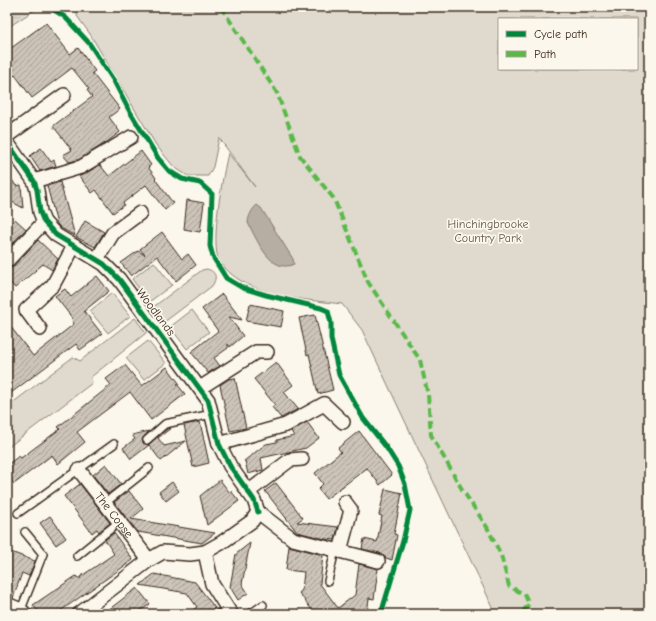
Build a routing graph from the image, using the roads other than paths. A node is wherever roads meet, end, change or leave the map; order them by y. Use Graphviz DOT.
graph roads {
  1 [pos="64,95"];
  2 [pos="131,137"];
  3 [pos="8,144"];
  4 [pos="34,181"];
  5 [pos="140,213"];
  6 [pos="44,222"];
  7 [pos="74,246"];
  8 [pos="97,259"];
  9 [pos="7,261"];
  10 [pos="40,329"];
  11 [pos="267,352"];
  12 [pos="200,388"];
  13 [pos="212,414"];
  14 [pos="343,422"];
  15 [pos="147,440"];
  16 [pos="114,444"];
  17 [pos="219,444"];
  18 [pos="302,459"];
  19 [pos="149,468"];
  20 [pos="79,470"];
  21 [pos="248,492"];
  22 [pos="346,502"];
  23 [pos="105,503"];
  24 [pos="258,512"];
  25 [pos="18,513"];
  26 [pos="119,522"];
  27 [pos="26,532"];
  28 [pos="338,551"];
  29 [pos="205,552"];
  30 [pos="76,556"];
  31 [pos="149,560"];
  32 [pos="378,561"];
  33 [pos="328,581"];
  34 [pos="7,604"];
  35 [pos="263,605"];
  36 [pos="226,612"];
  37 [pos="22,613"];
  38 [pos="79,614"];
  39 [pos="250,614"];
  1 -- 3 [label="street, Woodlands"];
  2 -- 4 [label="street"];
  3 -- 4 [label="street, Woodlands"];
  4 -- 6 [label="street, Woodlands"];
  5 -- 8 [label="street"];
  6 -- 7 [label="street, Woodlands"];
  6 -- 9 [label="street"];
  7 -- 8 [label="street, Woodlands"];
  7 -- 10 [label="street"];
  8 -- 12 [label="street, Woodlands"];
  11 -- 12 [label="street"];
  12 -- 13 [label="street, Woodlands"];
  13 -- 15 [label="lane"];
  13 -- 17 [label="street, Woodlands"];
  14 -- 17 [label="street"];
  16 -- 20 [label="lane"];
  17 -- 21 [label="street, Woodlands"];
  18 -- 21 [label="street"];
  19 -- 23 [label="lane"];
  20 -- 23 [label="street, The Copse"];
  20 -- 25 [label="lane"];
  21 -- 24 [label="street, Woodlands"];
  22 -- 28 [label="street"];
  23 -- 26 [label="street, The Copse"];
  24 -- 28 [label="street"];
  24 -- 29 [label="street"];
  26 -- 30 [label="lane"];
  26 -- 31 [label="street, The Copse"];
  27 -- 37 [label="lane"];
  28 -- 32 [label="street"];
  28 -- 33 [label="lane"];
  29 -- 31 [label="street"];
  29 -- 36 [label="street"];
  31 -- 38 [label="street"];
  34 -- 37 [label="street"];
  35 -- 39 [label="lane"];
}
